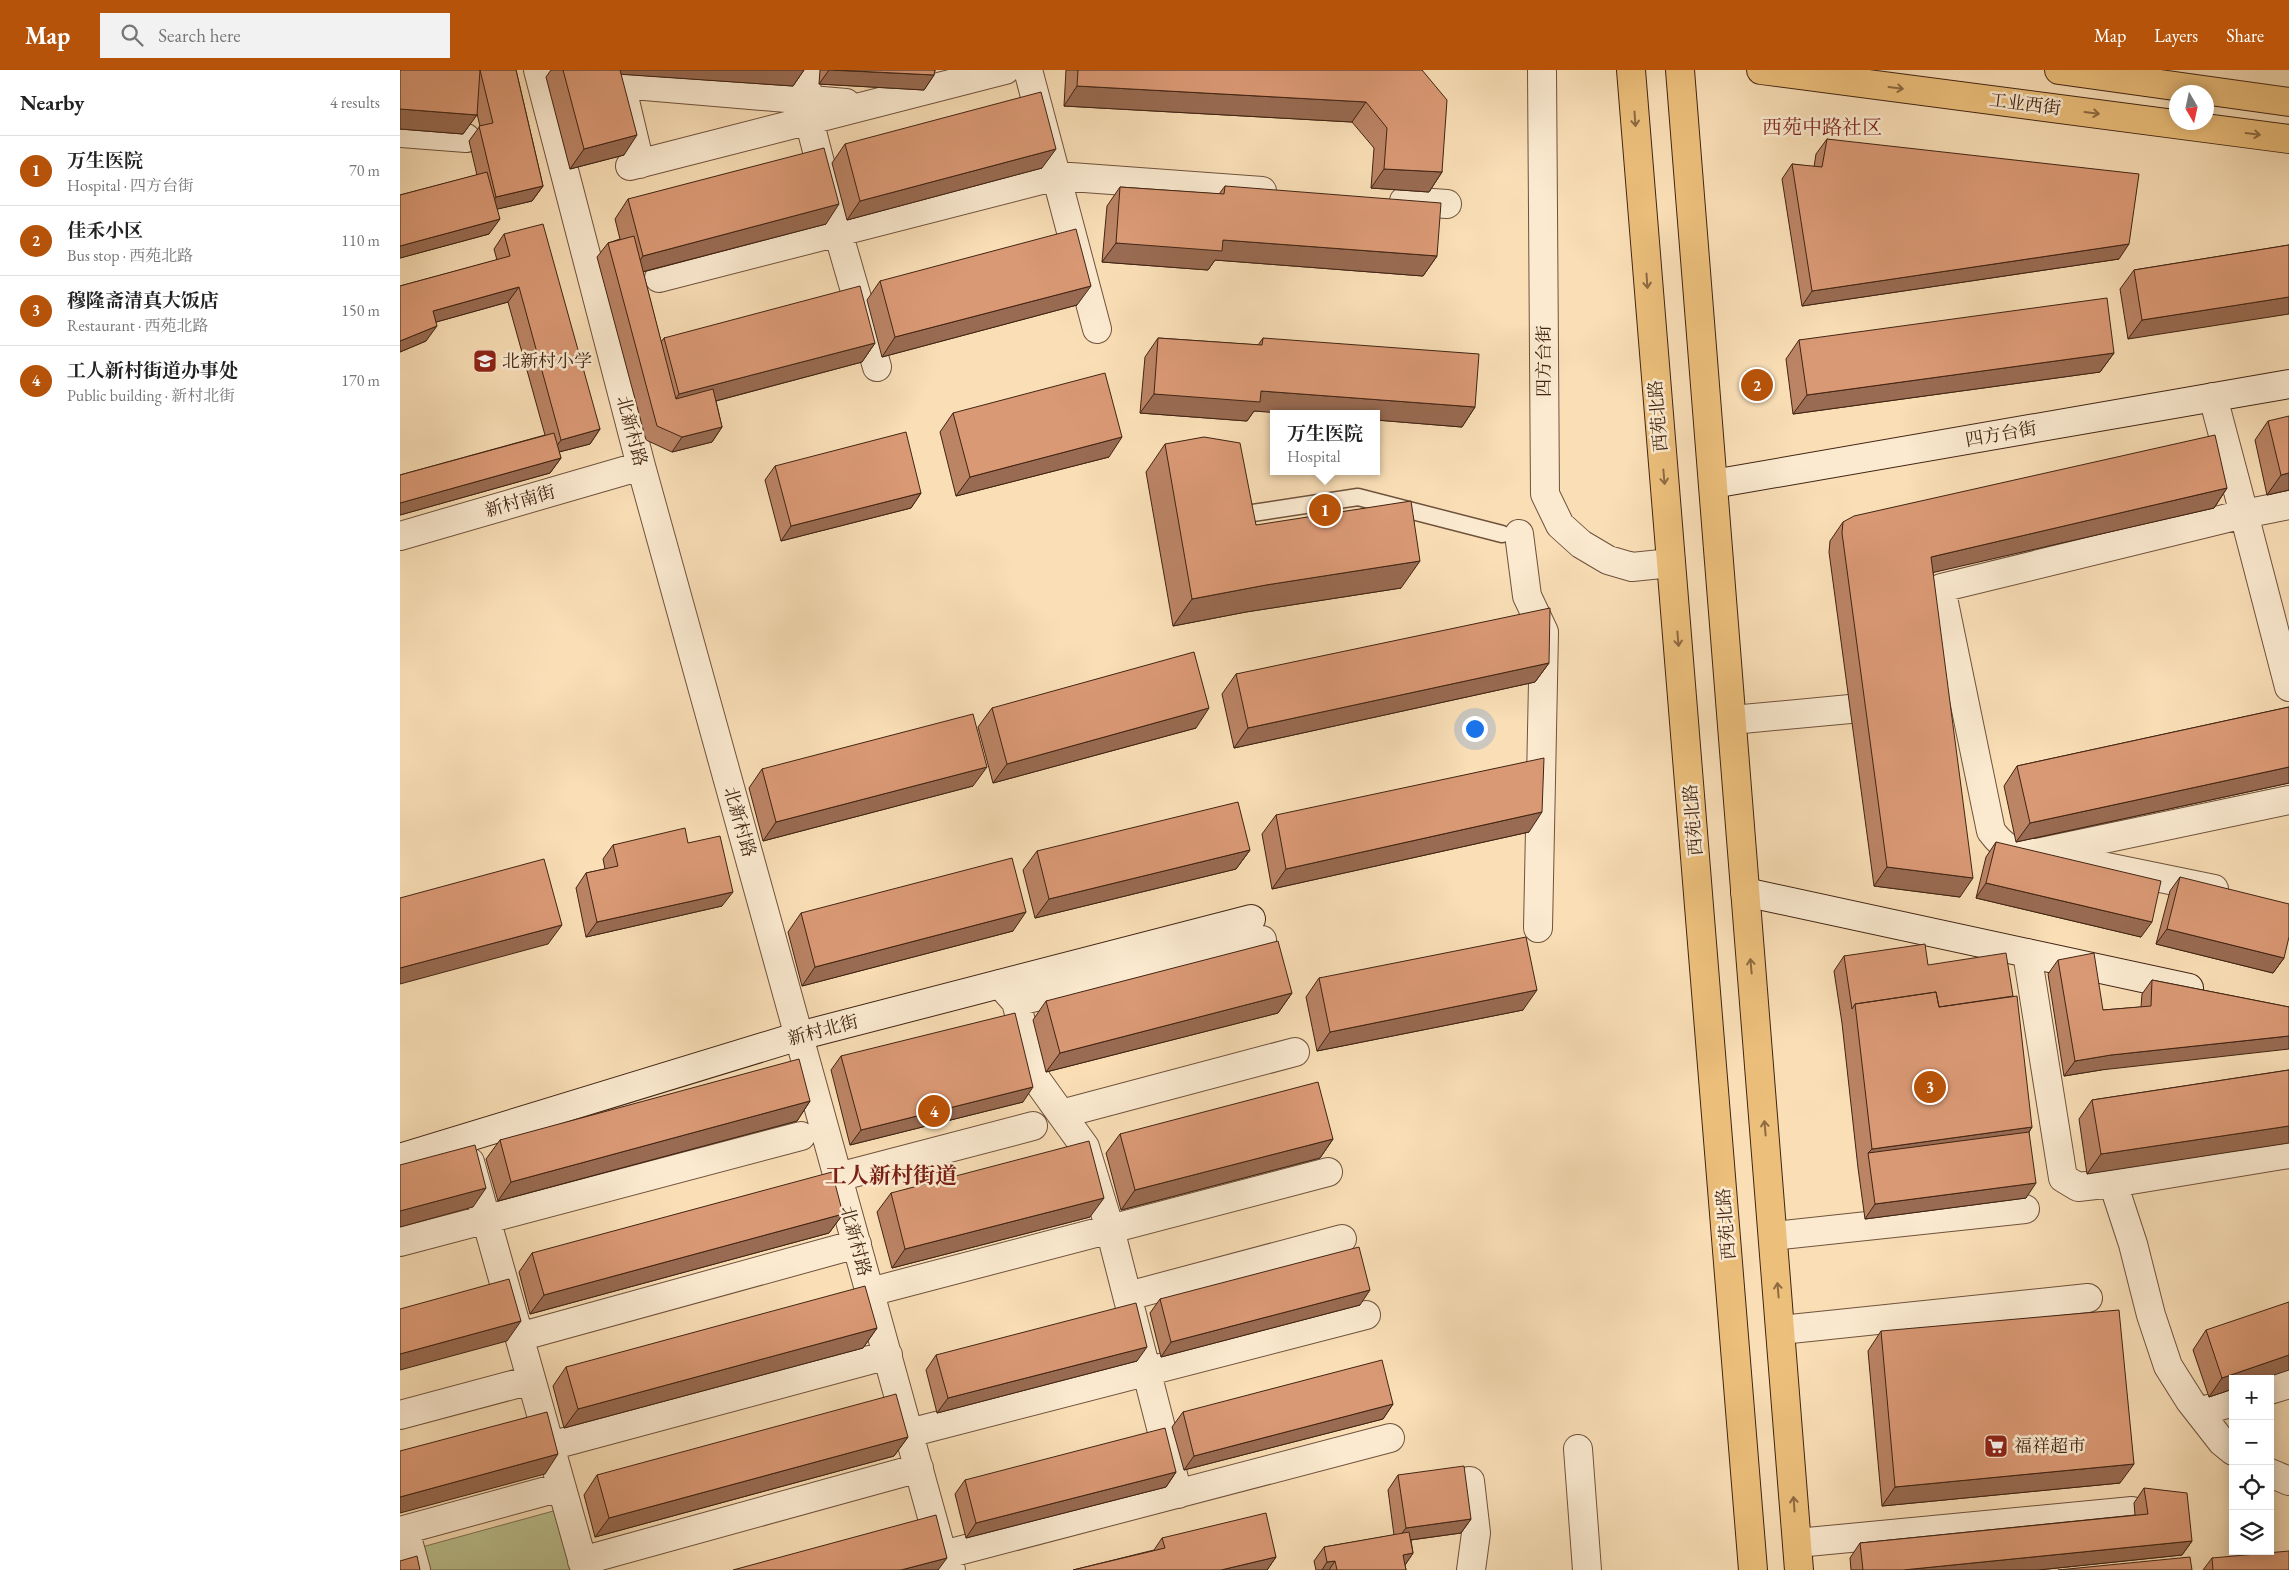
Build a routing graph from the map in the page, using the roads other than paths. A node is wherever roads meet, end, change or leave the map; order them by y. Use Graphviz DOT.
graph roads {
  1 [pos="538,70"];
  2 [pos="808,70"];
  3 [pos="1005,70"];
  4 [pos="1028,70"];
  5 [pos="1542,70"];
  6 [pos="1631,70"];
  7 [pos="1680,70"];
  8 [pos="1761,70"];
  9 [pos="2059,70"];
  10 [pos="2094,73"];
  11 [pos="2289,102"];
  12 [pos="807,110"];
  13 [pos="400,133"];
  14 [pos="466,138"];
  15 [pos="2289,138"];
  16 [pos="1057,176"];
  17 [pos="1291,193"];
  18 [pos="1379,200"];
  19 [pos="1447,204"];
  20 [pos="838,232"];
  21 [pos="659,278"];
  22 [pos="1098,329"];
  23 [pos="877,367"];
  24 [pos="2289,384"];
  25 [pos="2214,397"];
  26 [pos="641,466"];
  27 [pos="1713,484"];
  28 [pos="2289,505"];
  29 [pos="1246,514"];
  30 [pos="2244,514"];
  31 [pos="1560,525"];
  32 [pos="1510,534"];
  33 [pos="400,536"];
  34 [pos="1671,562"];
  35 [pos="2289,687"];
  36 [pos="1963,701"];
  37 [pos="1935,703"];
  38 [pos="1850,709"];
  39 [pos="1732,720"];
  40 [pos="2289,800"];
  41 [pos="2037,853"];
  42 [pos="1746,892"];
  43 [pos="2239,894"];
  44 [pos="1538,928"];
  45 [pos="1257,930"];
  46 [pos="2027,953"];
  47 [pos="1008,993"];
  48 [pos="2216,993"];
  49 [pos="799,1036"];
  50 [pos="1294,1052"];
  51 [pos="1061,1114"];
  52 [pos="1033,1126"];
  53 [pos="801,1136"];
  54 [pos="463,1140"];
  55 [pos="2289,1154"];
  56 [pos="400,1158"];
  57 [pos="1328,1172"];
  58 [pos="838,1177"];
  59 [pos="2113,1183"];
  60 [pos="2025,1209"];
  61 [pos="486,1220"];
  62 [pos="1110,1229"];
  63 [pos="1773,1236"];
  64 [pos="1342,1239"];
  65 [pos="400,1242"];
  66 [pos="857,1244"];
  67 [pos="870,1292"];
  68 [pos="1128,1296"];
  69 [pos="2088,1298"];
  70 [pos="1366,1315"];
  71 [pos="1781,1330"];
  72 [pos="519,1337"];
  73 [pos="888,1355"];
  74 [pos="1148,1371"];
  75 [pos="531,1380"];
  76 [pos="2289,1384"];
  77 [pos="2274,1389"];
  78 [pos="2229,1403"];
  79 [pos="2199,1412"];
  80 [pos="400,1415"];
  81 [pos="909,1433"];
  82 [pos="1390,1438"];
  83 [pos="550,1446"];
  84 [pos="2229,1448"];
  85 [pos="1578,1449"];
  86 [pos="919,1468"];
  87 [pos="2274,1475"];
  88 [pos="1470,1481"];
  89 [pos="2289,1481"];
  90 [pos="562,1487"];
  91 [pos="1178,1494"];
  92 [pos="2132,1511"];
  93 [pos="402,1530"];
  94 [pos="1797,1543"];
  95 [pos="947,1563"];
  96 [pos="584,1565"];
  97 [pos="416,1570"];
  98 [pos="1471,1570"];
  99 [pos="1587,1570"];
  100 [pos="1753,1570"];
  101 [pos="1799,1570"];
  1 -- 26 [label="street, 北新村路"];
  2 -- 12 [label="street"];
  3 -- 12 [label="street"];
  4 -- 16 [label="street"];
  5 -- 31 [label="street, 四方台街"];
  6 -- 34 [label="main road, 西苑北路, one-way"];
  7 -- 27 [label="main road"];
  8 -- 15 [label="main road, 工业西街, one-way"];
  9 -- 10 [label="main road"];
  10 -- 11 [label="main road"];
  12 -- 12 [label="street"];
  12 -- 20 [label="street"];
  13 -- 14 [label="street"];
  16 -- 17 [label="street"];
  16 -- 20 [label="street"];
  16 -- 22 [label="street"];
  18 -- 19 [label="street"];
  20 -- 21 [label="street"];
  20 -- 23 [label="street"];
  24 -- 25 [label="street, 四方台街"];
  25 -- 27 [label="street, 四方台街"];
  25 -- 30 [label="street"];
  26 -- 33 [label="street, 新村南街"];
  26 -- 49 [label="street, 北新村路"];
  27 -- 39 [label="main road"];
  28 -- 30 [label="street"];
  29 -- 32 [label="lane"];
  30 -- 35 [label="street"];
  30 -- 36 [label="street"];
  31 -- 32 [label="street"];
  31 -- 34 [label="street, 四方台街"];
  32 -- 44 [label="street"];
  34 -- 100 [label="main road, 西苑北路, one-way"];
  36 -- 37 [label="street"];
  36 -- 41 [label="street"];
  38 -- 39 [label="street"];
  39 -- 42 [label="main road"];
  40 -- 41 [label="street"];
  41 -- 43 [label="street"];
  42 -- 46 [label="street"];
  63 -- 42 [label="main road, one-way"];
  45 -- 47 [label="street, 新村北街"];
  46 -- 48 [label="street"];
  46 -- 59 [label="street"];
  47 -- 49 [label="street, 新村北街"];
  47 -- 51 [label="street"];
  49 -- 54 [label="street, 新村北街"];
  49 -- 58 [label="street, 北新村路"];
  50 -- 51 [label="street"];
  51 -- 62 [label="street"];
  52 -- 58 [label="street"];
  53 -- 61 [label="street"];
  54 -- 56 [label="street, 新村北街"];
  54 -- 61 [label="street"];
  55 -- 59 [label="street"];
  57 -- 62 [label="street"];
  58 -- 66 [label="street, 北新村路"];
  59 -- 79 [label="street"];
  60 -- 63 [label="street"];
  61 -- 65 [label="street"];
  61 -- 72 [label="street"];
  62 -- 67 [label="street"];
  62 -- 68 [label="street"];
  71 -- 63 [label="main road, one-way"];
  64 -- 68 [label="street"];
  66 -- 67 [label="street, 北新村路"];
  66 -- 72 [label="street"];
  67 -- 73 [label="street, 北新村路"];
  68 -- 74 [label="street"];
  69 -- 71 [label="street"];
  70 -- 74 [label="street"];
  94 -- 71 [label="main road, one-way"];
  72 -- 75 [label="street"];
  73 -- 81 [label="street, 北新村路"];
  73 -- 83 [label="street"];
  74 -- 81 [label="street"];
  74 -- 91 [label="street"];
  75 -- 80 [label="street"];
  75 -- 83 [label="street"];
  76 -- 77 [label="street"];
  78 -- 79 [label="street"];
  79 -- 84 [label="street"];
  81 -- 86 [label="street, 北新村路"];
  82 -- 91 [label="street"];
  83 -- 90 [label="street"];
  85 -- 99 [label="street"];
  86 -- 95 [label="street, 北新村路"];
  86 -- 96 [label="street"];
  87 -- 89 [label="street"];
  88 -- 98 [label="street"];
  90 -- 93 [label="street"];
  90 -- 96 [label="street"];
  91 -- 95 [label="street"];
  92 -- 94 [label="street"];
  93 -- 97 [label="street"];
  94 -- 101 [label="main road"];
}
